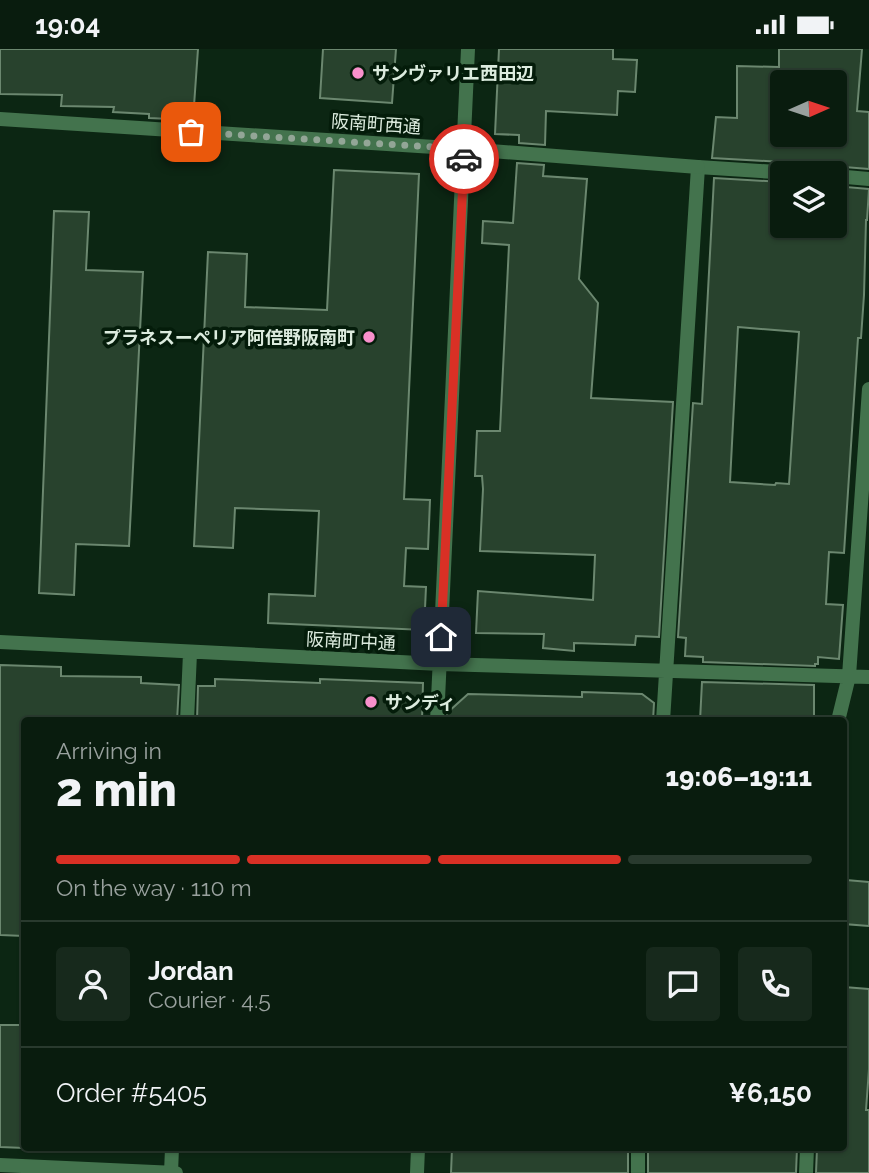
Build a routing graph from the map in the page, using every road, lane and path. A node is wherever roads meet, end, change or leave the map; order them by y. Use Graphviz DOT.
graph roads {
  1 [pos="468,49"];
  2 [pos="0,119"];
  3 [pos="465,149"];
  4 [pos="698,167"];
  5 [pos="770,172"];
  6 [pos="847,177"];
  7 [pos="869,179"];
  8 [pos="869,389"];
  9 [pos="0,642"];
  10 [pos="190,653"];
  11 [pos="440,664"];
  12 [pos="666,671"];
  13 [pos="849,676"];
  14 [pos="869,677"];
  15 [pos="187,717"];
  16 [pos="438,717"];
  17 [pos="663,717"];
  18 [pos="839,717"];
  19 [pos="172,1151"];
  20 [pos="418,1151"];
  21 [pos="638,1151"];
  22 [pos="807,1151"];
  23 [pos="0,1165"];
  24 [pos="171,1173"];
  25 [pos="176,1173"];
  26 [pos="417,1173"];
  27 [pos="638,1173"];
  28 [pos="806,1173"];
  1 -- 3 [label="street"];
  2 -- 3 [label="street, 阪南町西通"];
  3 -- 4 [label="street, 阪南町西通"];
  3 -- 11 [label="street"];
  4 -- 5 [label="street, 阪南町西通"];
  4 -- 12 [label="street"];
  6 -- 7 [label="street"];
  8 -- 13 [label="street"];
  9 -- 10 [label="street, 阪南町中通"];
  10 -- 11 [label="street, 阪南町中通"];
  10 -- 15 [label="street"];
  11 -- 12 [label="street, 阪南町中通"];
  11 -- 16 [label="street"];
  12 -- 13 [label="street, 阪南町中通"];
  12 -- 17 [label="street"];
  13 -- 14 [label="street, 阪南町中通"];
  13 -- 18 [label="street"];
  19 -- 24 [label="street"];
  20 -- 26 [label="street"];
  21 -- 27 [label="street"];
  22 -- 28 [label="street"];
  23 -- 24 [label="street"];
  24 -- 25 [label="street"];
}
